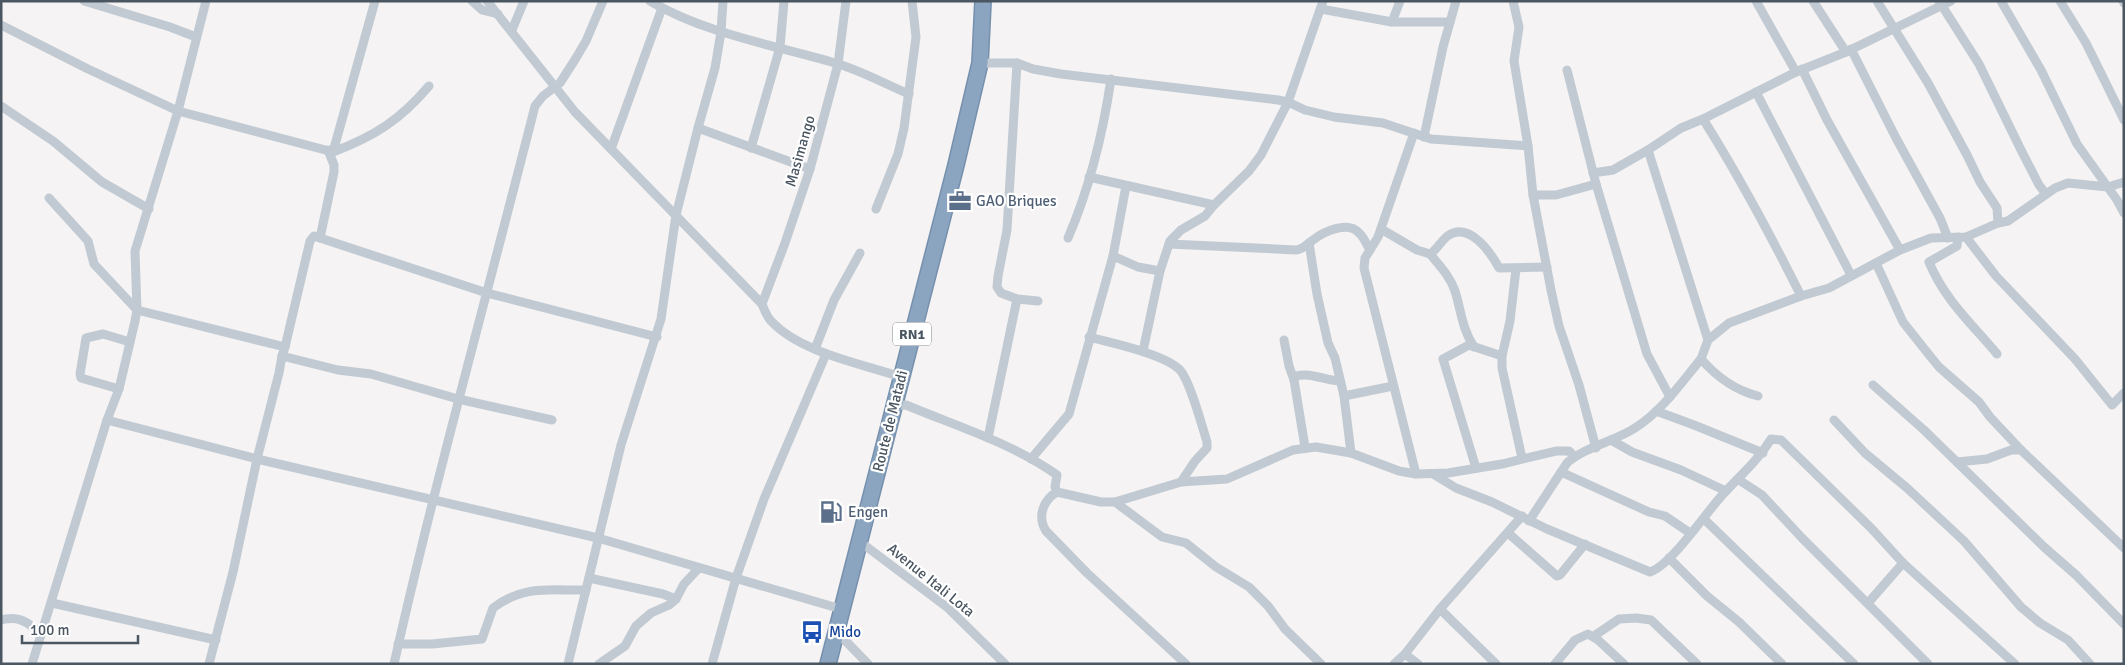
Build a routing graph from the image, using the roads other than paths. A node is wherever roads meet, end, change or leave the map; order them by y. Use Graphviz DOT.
graph roads {
  1 [pos="84,1"];
  2 [pos="206,1"];
  3 [pos="375,1"];
  4 [pos="472,1"];
  5 [pos="488,1"];
  6 [pos="524,1"];
  7 [pos="603,1"];
  8 [pos="650,1"];
  9 [pos="723,1"];
  10 [pos="784,1"];
  11 [pos="846,1"];
  12 [pos="912,1"];
  13 [pos="983,1"];
  14 [pos="1400,1"];
  15 [pos="1456,1"];
  16 [pos="1513,1"];
  17 [pos="1756,1"];
  18 [pos="1813,1"];
  19 [pos="1877,1"];
  20 [pos="2002,1"];
  21 [pos="2060,1"];
  22 [pos="1944,3"];
  23 [pos="1322,5"];
  24 [pos="662,8"];
  25 [pos="498,14"];
  26 [pos="1392,22"];
  27 [pos="1450,22"];
  28 [pos="1,25"];
  29 [pos="1893,29"];
  30 [pos="512,30"];
  31 [pos="721,32"];
  32 [pos="196,37"];
  33 [pos="780,47"];
  34 [pos="1848,50"];
  35 [pos="980,63"];
  36 [pos="1017,63"];
  37 [pos="838,64"];
  38 [pos="1567,70"];
  39 [pos="1799,71"];
  40 [pos="1111,78"];
  41 [pos="555,85"];
  42 [pos="429,86"];
  43 [pos="1756,92"];
  44 [pos="910,94"];
  45 [pos="1288,102"];
  46 [pos="1,106"];
  47 [pos="178,111"];
  48 [pos="1703,119"];
  49 [pos="2124,120"];
  50 [pos="698,128"];
  51 [pos="1414,133"];
  52 [pos="1424,137"];
  53 [pos="1528,146"];
  54 [pos="751,148"];
  55 [pos="611,149"];
  56 [pos="1648,150"];
  57 [pos="331,151"];
  58 [pos="810,169"];
  59 [pos="1593,173"];
  60 [pos="1089,177"];
  61 [pos="2124,182"];
  62 [pos="1596,184"];
  63 [pos="1126,186"];
  64 [pos="2108,187"];
  65 [pos="2046,194"];
  66 [pos="1533,195"];
  67 [pos="49,198"];
  68 [pos="1214,205"];
  69 [pos="149,209"];
  70 [pos="876,209"];
  71 [pos="2124,213"];
  72 [pos="676,215"];
  73 [pos="1998,223"];
  74 [pos="1381,229"];
  75 [pos="1962,237"];
  76 [pos="320,238"];
  77 [pos="1068,238"];
  78 [pos="1948,238"];
  79 [pos="1309,243"];
  80 [pos="1169,244"];
  81 [pos="1370,250"];
  82 [pos="1900,250"];
  83 [pos="860,253"];
  84 [pos="1430,254"];
  85 [pos="1113,256"];
  86 [pos="1876,263"];
  87 [pos="1547,267"];
  88 [pos="1516,269"];
  89 [pos="1160,271"];
  90 [pos="1851,276"];
  91 [pos="487,293"];
  92 [pos="1802,296"];
  93 [pos="1017,299"];
  94 [pos="1038,300"];
  95 [pos="762,304"];
  96 [pos="137,310"];
  97 [pos="657,337"];
  98 [pos="1089,337"];
  99 [pos="1284,340"];
  100 [pos="1708,340"];
  101 [pos="130,342"];
  102 [pos="1474,347"];
  103 [pos="815,349"];
  104 [pos="284,351"];
  105 [pos="1143,351"];
  106 [pos="826,354"];
  107 [pos="1997,354"];
  108 [pos="1502,356"];
  109 [pos="1701,359"];
  110 [pos="901,377"];
  111 [pos="1294,380"];
  112 [pos="1339,380"];
  113 [pos="1873,385"];
  114 [pos="1394,386"];
  115 [pos="119,389"];
  116 [pos="2124,392"];
  117 [pos="1344,396"];
  118 [pos="1758,396"];
  119 [pos="1670,397"];
  120 [pos="458,398"];
  121 [pos="894,406"];
  122 [pos="1656,411"];
  123 [pos="107,420"];
  124 [pos="552,420"];
  125 [pos="1834,420"];
  126 [pos="988,438"];
  127 [pos="1611,440"];
  128 [pos="1305,448"];
  129 [pos="1596,448"];
  130 [pos="2021,450"];
  131 [pos="1351,453"];
  132 [pos="1762,453"];
  133 [pos="1574,456"];
  134 [pos="1522,458"];
  135 [pos="257,459"];
  136 [pos="1031,459"];
  137 [pos="1957,462"];
  138 [pos="1476,468"];
  139 [pos="1561,472"];
  140 [pos="1416,474"];
  141 [pos="1433,474"];
  142 [pos="1739,480"];
  143 [pos="1181,482"];
  144 [pos="1726,491"];
  145 [pos="1057,492"];
  146 [pos="433,499"];
  147 [pos="1115,502"];
  148 [pos="1526,518"];
  149 [pos="1704,519"];
  150 [pos="1508,533"];
  151 [pos="1690,533"];
  152 [pos="598,538"];
  153 [pos="859,541"];
  154 [pos="1586,544"];
  155 [pos="2124,548"];
  156 [pos="1669,558"];
  157 [pos="1903,563"];
  158 [pos="699,568"];
  159 [pos="589,578"];
  160 [pos="736,578"];
  161 [pos="586,590"];
  162 [pos="676,598"];
  163 [pos="52,603"];
  164 [pos="1868,603"];
  165 [pos="841,609"];
  166 [pos="1440,609"];
  167 [pos="1,620"];
  168 [pos="2124,624"];
  169 [pos="836,631"];
  170 [pos="42,633"];
  171 [pos="1594,636"];
  172 [pos="216,640"];
  173 [pos="398,644"];
  174 [pos="1405,654"];
  175 [pos="32,664"];
  176 [pos="209,664"];
  177 [pos="394,664"];
  178 [pos="568,664"];
  179 [pos="599,664"];
  180 [pos="712,664"];
  181 [pos="828,664"];
  182 [pos="868,664"];
  183 [pos="1005,664"];
  184 [pos="1186,664"];
  185 [pos="1321,664"];
  186 [pos="1394,664"];
  187 [pos="1418,664"];
  188 [pos="1496,664"];
  189 [pos="1556,664"];
  190 [pos="1624,664"];
  191 [pos="1697,664"];
  192 [pos="1782,664"];
  193 [pos="1854,664"];
  194 [pos="1928,664"];
  195 [pos="2015,664"];
  196 [pos="2090,664"];
  1 -- 32 [label="street"];
  2 -- 32 [label="street"];
  3 -- 57 [label="street"];
  4 -- 25 [label="street"];
  5 -- 25 [label="street"];
  6 -- 30 [label="street"];
  7 -- 41 [label="street"];
  8 -- 24 [label="street"];
  9 -- 31 [label="street"];
  10 -- 33 [label="street"];
  11 -- 37 [label="street, Masimango"];
  12 -- 44 [label="street"];
  13 -- 35 [label="highway, Route de Matadi / RN1"];
  14 -- 26 [label="street"];
  15 -- 27 [label="street"];
  16 -- 53 [label="street"];
  17 -- 39 [label="street"];
  18 -- 34 [label="street"];
  19 -- 29 [label="street"];
  20 -- 64 [label="street"];
  21 -- 49 [label="street"];
  22 -- 29 [label="street"];
  22 -- 65 [label="street"];
  23 -- 26 [label="street"];
  23 -- 45 [label="street"];
  24 -- 31 [label="street"];
  24 -- 55 [label="street"];
  25 -- 30 [label="street"];
  26 -- 27 [label="street"];
  27 -- 52 [label="street"];
  28 -- 47 [label="street"];
  29 -- 34 [label="street"];
  29 -- 73 [label="street"];
  30 -- 41 [label="street"];
  31 -- 33 [label="street"];
  31 -- 50 [label="street"];
  32 -- 47 [label="street"];
  33 -- 37 [label="street"];
  33 -- 54 [label="street"];
  34 -- 39 [label="street"];
  34 -- 78 [label="street"];
  35 -- 36 [label="street"];
  35 -- 110 [label="highway, Route de Matadi / RN1"];
  36 -- 40 [label="street"];
  36 -- 93 [label="street"];
  37 -- 44 [label="street"];
  37 -- 58 [label="street, Masimango"];
  38 -- 59 [label="street"];
  39 -- 43 [label="street"];
  39 -- 82 [label="street"];
  40 -- 45 [label="street"];
  40 -- 60 [label="street"];
  41 -- 55 [label="street"];
  41 -- 91 [label="street"];
  42 -- 57 [label="street"];
  43 -- 48 [label="street"];
  43 -- 90 [label="street"];
  44 -- 70 [label="street"];
  45 -- 51 [label="street"];
  45 -- 68 [label="street"];
  46 -- 69 [label="street"];
  47 -- 57 [label="street"];
  47 -- 69 [label="street"];
  48 -- 56 [label="street"];
  48 -- 92 [label="street"];
  50 -- 54 [label="street"];
  50 -- 72 [label="street"];
  51 -- 52 [label="street"];
  51 -- 74 [label="street"];
  52 -- 53 [label="street"];
  53 -- 66 [label="street"];
  54 -- 58 [label="street"];
  55 -- 72 [label="street"];
  56 -- 59 [label="street"];
  56 -- 100 [label="street"];
  57 -- 76 [label="street"];
  58 -- 95 [label="street, Masimango"];
  59 -- 62 [label="street"];
  60 -- 63 [label="street"];
  60 -- 77 [label="street"];
  61 -- 64 [label="street"];
  62 -- 66 [label="street"];
  62 -- 119 [label="street"];
  63 -- 68 [label="street"];
  63 -- 85 [label="street"];
  64 -- 65 [label="street"];
  64 -- 71 [label="street"];
  65 -- 73 [label="street"];
  66 -- 87 [label="street"];
  67 -- 96 [label="street"];
  68 -- 80 [label="street"];
  69 -- 96 [label="street"];
  72 -- 95 [label="street"];
  72 -- 97 [label="street"];
  73 -- 75 [label="street"];
  74 -- 81 [label="street"];
  74 -- 84 [label="street"];
  75 -- 78 [label="street"];
  75 -- 107 [label="street"];
  75 -- 116 [label="street"];
  76 -- 91 [label="street"];
  76 -- 104 [label="street"];
  78 -- 82 [label="street"];
  79 -- 80 [label="street"];
  79 -- 81 [label="street"];
  79 -- 112 [label="street"];
  80 -- 89 [label="street"];
  81 -- 114 [label="street"];
  82 -- 86 [label="street"];
  83 -- 103 [label="street"];
  84 -- 88 [label="street"];
  84 -- 102 [label="street"];
  85 -- 89 [label="street"];
  85 -- 98 [label="street"];
  86 -- 90 [label="street"];
  86 -- 130 [label="street"];
  87 -- 88 [label="street"];
  87 -- 129 [label="street"];
  88 -- 108 [label="street"];
  89 -- 105 [label="street"];
  90 -- 92 [label="street"];
  91 -- 97 [label="street"];
  91 -- 120 [label="street"];
  92 -- 100 [label="street"];
  93 -- 94 [label="street"];
  93 -- 126 [label="street"];
  95 -- 103 [label="street"];
  96 -- 101 [label="street"];
  96 -- 104 [label="street"];
  97 -- 152 [label="street"];
  98 -- 105 [label="street"];
  98 -- 136 [label="street"];
  99 -- 111 [label="street"];
  100 -- 109 [label="street"];
  101 -- 115 [label="street"];
  101 -- 115 [label="street"];
  102 -- 108 [label="street"];
  102 -- 138 [label="street"];
  103 -- 106 [label="street"];
  104 -- 120 [label="street"];
  104 -- 135 [label="street"];
  105 -- 143 [label="street"];
  106 -- 110 [label="street"];
  106 -- 160 [label="street"];
  108 -- 134 [label="street"];
  109 -- 118 [label="street"];
  109 -- 119 [label="street"];
  110 -- 121 [label="highway, Route de Matadi / RN1"];
  111 -- 112 [label="street"];
  111 -- 128 [label="street"];
  112 -- 117 [label="street"];
  113 -- 137 [label="street"];
  114 -- 117 [label="street"];
  114 -- 140 [label="street"];
  115 -- 123 [label="street"];
  117 -- 131 [label="street"];
  119 -- 122 [label="street"];
  120 -- 124 [label="street"];
  120 -- 146 [label="street"];
  121 -- 126 [label="street"];
  121 -- 153 [label="highway, Route de Matadi / RN1"];
  122 -- 127 [label="street"];
  122 -- 132 [label="street"];
  123 -- 135 [label="street"];
  123 -- 163 [label="street"];
  125 -- 196 [label="street"];
  126 -- 136 [label="street"];
  127 -- 129 [label="street"];
  127 -- 144 [label="street"];
  128 -- 131 [label="street"];
  128 -- 143 [label="street"];
  129 -- 133 [label="street"];
  130 -- 137 [label="street"];
  130 -- 155 [label="street"];
  131 -- 140 [label="street"];
  132 -- 142 [label="street"];
  132 -- 157 [label="street"];
  133 -- 134 [label="street"];
  133 -- 139 [label="street"];
  134 -- 138 [label="street"];
  135 -- 146 [label="street"];
  135 -- 172 [label="street"];
  136 -- 145 [label="street"];
  137 -- 168 [label="street"];
  138 -- 141 [label="street"];
  139 -- 148 [label="street"];
  139 -- 151 [label="street"];
  140 -- 141 [label="street"];
  141 -- 148 [label="street"];
  142 -- 144 [label="street"];
  142 -- 164 [label="street"];
  143 -- 147 [label="street"];
  144 -- 149 [label="street"];
  145 -- 147 [label="street"];
  145 -- 184 [label="street"];
  146 -- 152 [label="street"];
  146 -- 173 [label="street"];
  147 -- 185 [label="street"];
  148 -- 150 [label="street"];
  148 -- 154 [label="street"];
  149 -- 151 [label="street"];
  149 -- 193 [label="street"];
  150 -- 154 [label="street"];
  150 -- 166 [label="street"];
  151 -- 156 [label="street"];
  152 -- 158 [label="street"];
  152 -- 159 [label="street"];
  153 -- 165 [label="highway, Route de Matadi / RN1"];
  153 -- 183 [label="street, Avenue Itali Lota"];
  154 -- 156 [label="street"];
  156 -- 192 [label="street"];
  157 -- 164 [label="street"];
  157 -- 195 [label="street"];
  158 -- 160 [label="street"];
  158 -- 162 [label="street"];
  159 -- 161 [label="street"];
  159 -- 162 [label="street"];
  160 -- 165 [label="street"];
  160 -- 180 [label="street"];
  161 -- 173 [label="street"];
  161 -- 178 [label="street"];
  162 -- 179 [label="street"];
  163 -- 170 [label="street"];
  163 -- 172 [label="street"];
  164 -- 194 [label="street"];
  165 -- 169 [label="highway, Route de Matadi / RN1"];
  166 -- 174 [label="street"];
  166 -- 188 [label="street"];
  167 -- 170 [label="street"];
  169 -- 181 [label="highway, Route de Matadi / RN1"];
  169 -- 182 [label="street"];
  170 -- 175 [label="street"];
  171 -- 189 [label="street"];
  171 -- 190 [label="street"];
  171 -- 191 [label="street"];
  172 -- 176 [label="street"];
  173 -- 177 [label="street"];
  174 -- 186 [label="street"];
  174 -- 187 [label="street"];
}
